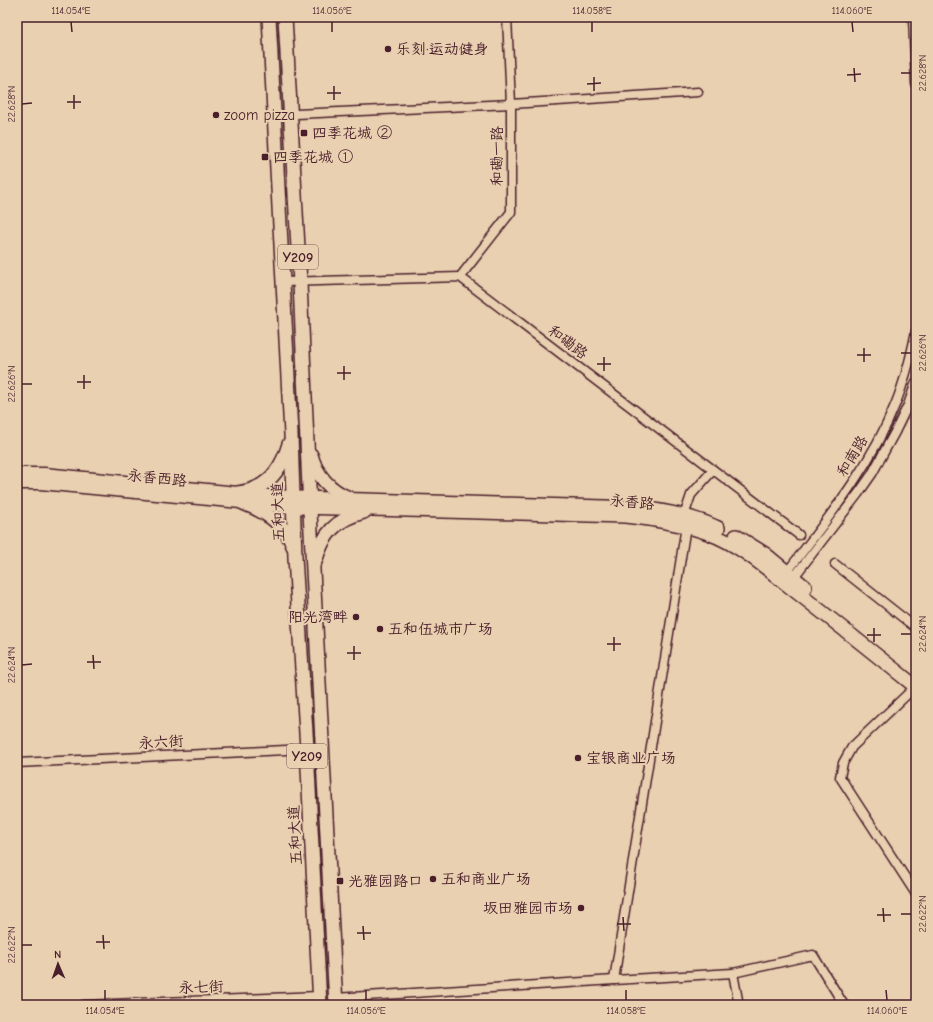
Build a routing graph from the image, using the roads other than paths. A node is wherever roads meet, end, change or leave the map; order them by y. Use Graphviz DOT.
graph roads {
  1 [pos="269,17"];
  2 [pos="285,17"];
  3 [pos="507,17"];
  4 [pos="913,17"];
  5 [pos="916,84"];
  6 [pos="698,92"];
  7 [pos="511,104"];
  8 [pos="290,114"];
  9 [pos="275,115"];
  10 [pos="460,277"];
  11 [pos="284,282"];
  12 [pos="300,283"];
  13 [pos="916,331"];
  14 [pos="916,382"];
  15 [pos="291,434"];
  16 [pos="307,438"];
  17 [pos="713,470"];
  18 [pos="17,474"];
  19 [pos="17,483"];
  20 [pos="240,498"];
  21 [pos="359,500"];
  22 [pos="293,502"];
  23 [pos="310,503"];
  24 [pos="374,510"];
  25 [pos="685,521"];
  26 [pos="799,535"];
  27 [pos="295,557"];
  28 [pos="835,564"];
  29 [pos="313,572"];
  30 [pos="296,574"];
  31 [pos="787,579"];
  32 [pos="916,628"];
  33 [pos="916,675"];
  34 [pos="916,686"];
  35 [pos="307,748"];
  36 [pos="17,763"];
  37 [pos="916,894"];
  38 [pos="733,973"];
  39 [pos="614,980"];
  40 [pos="320,1000"];
  41 [pos="335,1001"];
  42 [pos="83,1005"];
  43 [pos="739,1005"];
  44 [pos="844,1005"];
  1 -- 9 [label="main road, 五和大道 / Y209"];
  2 -- 8 [label="main road, Y209"];
  3 -- 7 [label="street, 和磡一路"];
  4 -- 5 [label="street"];
  6 -- 7 [label="street"];
  7 -- 8 [label="street"];
  7 -- 10 [label="street, 和磡一路"];
  8 -- 9 [label="street"];
  8 -- 12 [label="main road, Y209"];
  9 -- 11 [label="main road, 五和大道 / Y209"];
  10 -- 12 [label="street"];
  10 -- 17 [label="street, 和磡路"];
  11 -- 12 [label="street"];
  11 -- 15 [label="main road, 五和大道 / Y209"];
  12 -- 16 [label="main road, Y209"];
  13 -- 31 [label="street, 和南路"];
  14 -- 31 [label="street, 和南路"];
  15 -- 16 [label="main road"];
  15 -- 20 [label="main road"];
  15 -- 22 [label="main road, 五和大道 / Y209"];
  16 -- 21 [label="main road"];
  16 -- 23 [label="main road, Y209"];
  17 -- 25 [label="street"];
  17 -- 26 [label="street, 和磡路"];
  18 -- 20 [label="main road, 永香西路"];
  19 -- 20 [label="main road, 永香西路"];
  20 -- 22 [label="main road, 永香西路"];
  20 -- 27 [label="main road"];
  21 -- 23 [label="main road, 永香路"];
  21 -- 25 [label="main road, 永香路"];
  22 -- 23 [label="main road, 永香路"];
  22 -- 27 [label="main road, 五和大道 / Y209"];
  23 -- 24 [label="main road, 永香路"];
  23 -- 29 [label="main road, Y209"];
  24 -- 25 [label="main road, 永香路"];
  24 -- 29 [label="main road"];
  25 -- 31 [label="main road, 永香路"];
  25 -- 39 [label="street"];
  27 -- 30 [label="main road, 五和大道 / Y209"];
  28 -- 32 [label="street"];
  29 -- 30 [label="main road"];
  29 -- 41 [label="main road, Y209"];
  30 -- 35 [label="main road, 五和大道 / Y209"];
  31 -- 33 [label="main road, 永香路"];
  31 -- 34 [label="main road, 永香路"];
  34 -- 37 [label="street"];
  35 -- 36 [label="street, 永六街"];
  35 -- 40 [label="main road, 五和大道 / Y209"];
  38 -- 39 [label="street"];
  38 -- 43 [label="street"];
  38 -- 44 [label="street"];
  39 -- 41 [label="street"];
  40 -- 42 [label="street, 永七街"];
}
